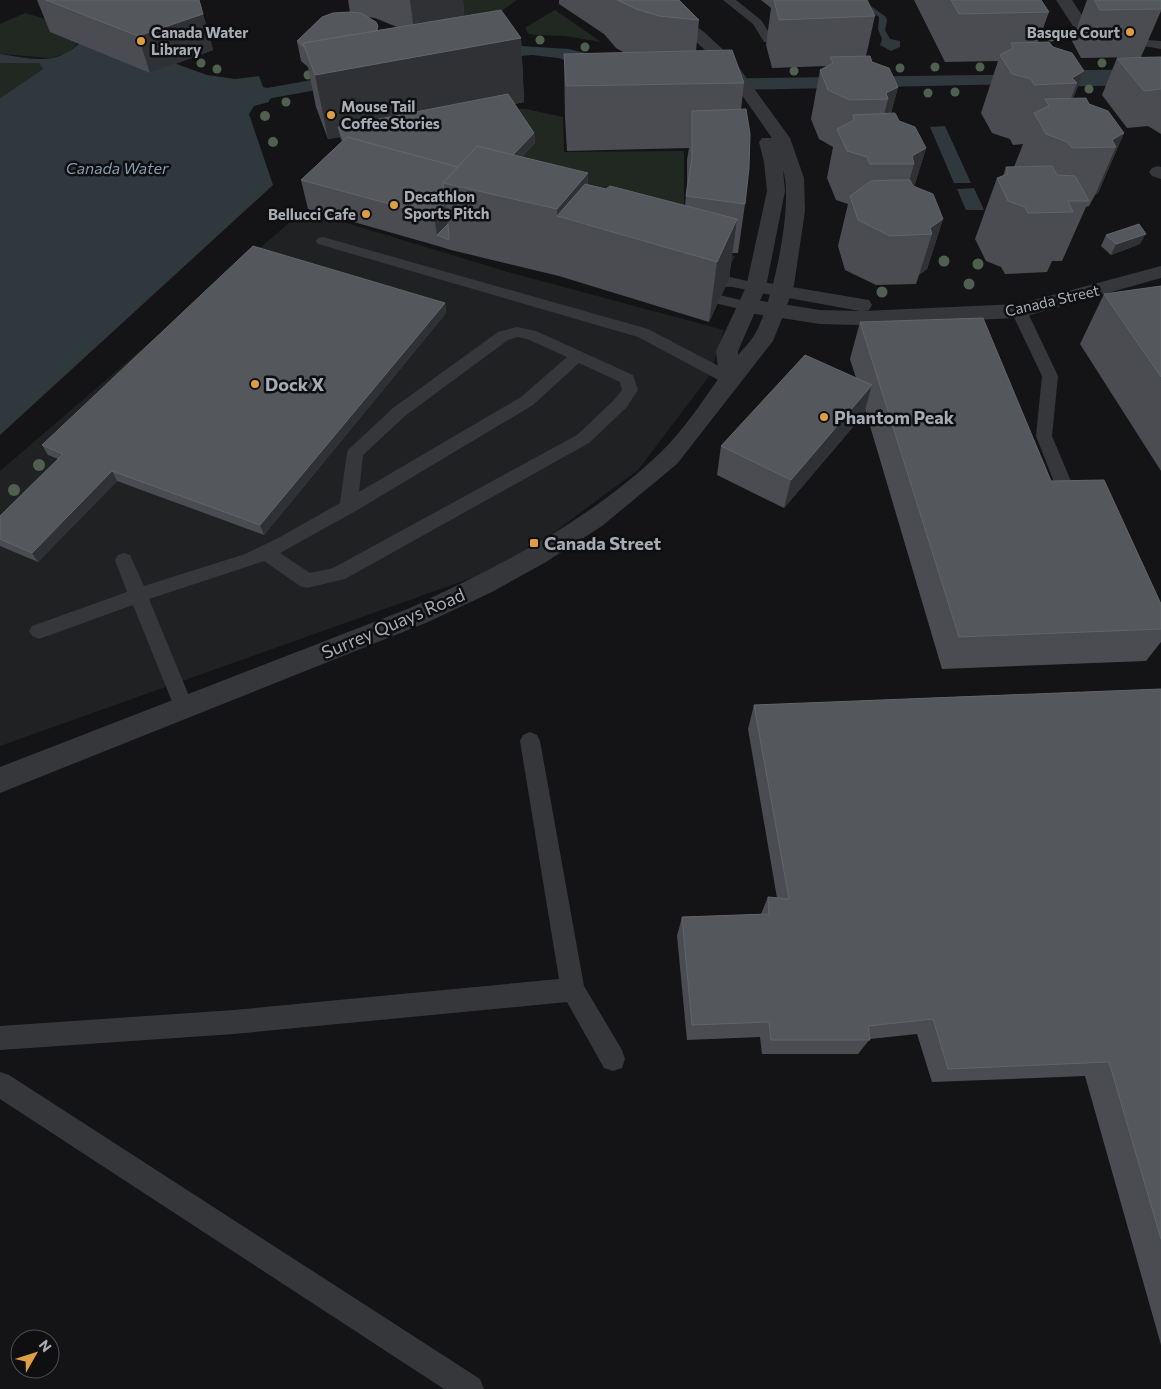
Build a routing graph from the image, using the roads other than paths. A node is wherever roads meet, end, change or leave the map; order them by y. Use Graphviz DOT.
graph roads {
  1 [pos="650,0"];
  2 [pos="729,0"];
  3 [pos="1064,0"];
  4 [pos="1106,34"];
  5 [pos="768,40"];
  6 [pos="1147,44"];
  7 [pos="1161,46"];
  8 [pos="764,114"];
  9 [pos="323,241"];
  10 [pos="1161,272"];
  11 [pos="720,283"];
  12 [pos="782,291"];
  13 [pos="752,296"];
  14 [pos="715,299"];
  15 [pos="775,311"];
  16 [pos="1019,311"];
  17 [pos="910,316"];
  18 [pos="578,356"];
  19 [pos="730,379"];
  20 [pos="1072,505"];
  21 [pos="348,507"];
  22 [pos="264,552"];
  23 [pos="124,560"];
  24 [pos="139,595"];
  25 [pos="39,630"];
  26 [pos="184,708"];
  27 [pos="530,741"];
  28 [pos="0,780"];
  29 [pos="573,990"];
  30 [pos="0,1038"];
  31 [pos="613,1059"];
  32 [pos="0,1084"];
  33 [pos="470,1389"];
  1 -- 8 [label="street, Surrey Quays Road"];
  2 -- 5 [label="lane"];
  3 -- 4 [label="street"];
  6 -- 7 [label="lane"];
  8 -- 12 [label="street, Surrey Quays Road"];
  8 -- 13 [label="street"];
  9 -- 19 [label="lane"];
  10 -- 16 [label="street, Canada Street"];
  11 -- 13 [label="lane"];
  12 -- 13 [label="street, Canada Street"];
  12 -- 15 [label="street, Surrey Quays Road"];
  12 -- 17 [label="street, Canada Street"];
  13 -- 14 [label="lane"];
  13 -- 15 [label="street, Canada Street"];
  13 -- 19 [label="street"];
  15 -- 17 [label="street, Canada Street"];
  15 -- 19 [label="street, Surrey Quays Road"];
  16 -- 17 [label="street, Canada Street"];
  16 -- 20 [label="lane"];
  18 -- 21 [label="lane"];
  18 -- 21 [label="lane"];
  18 -- 22 [label="lane"];
  19 -- 26 [label="street, Surrey Quays Road"];
  21 -- 22 [label="lane"];
  22 -- 24 [label="lane"];
  23 -- 24 [label="lane"];
  24 -- 25 [label="lane"];
  24 -- 26 [label="lane"];
  26 -- 28 [label="street, Surrey Quays Road"];
  27 -- 29 [label="lane"];
  29 -- 30 [label="lane"];
  29 -- 31 [label="lane"];
  32 -- 33 [label="lane"];
}
